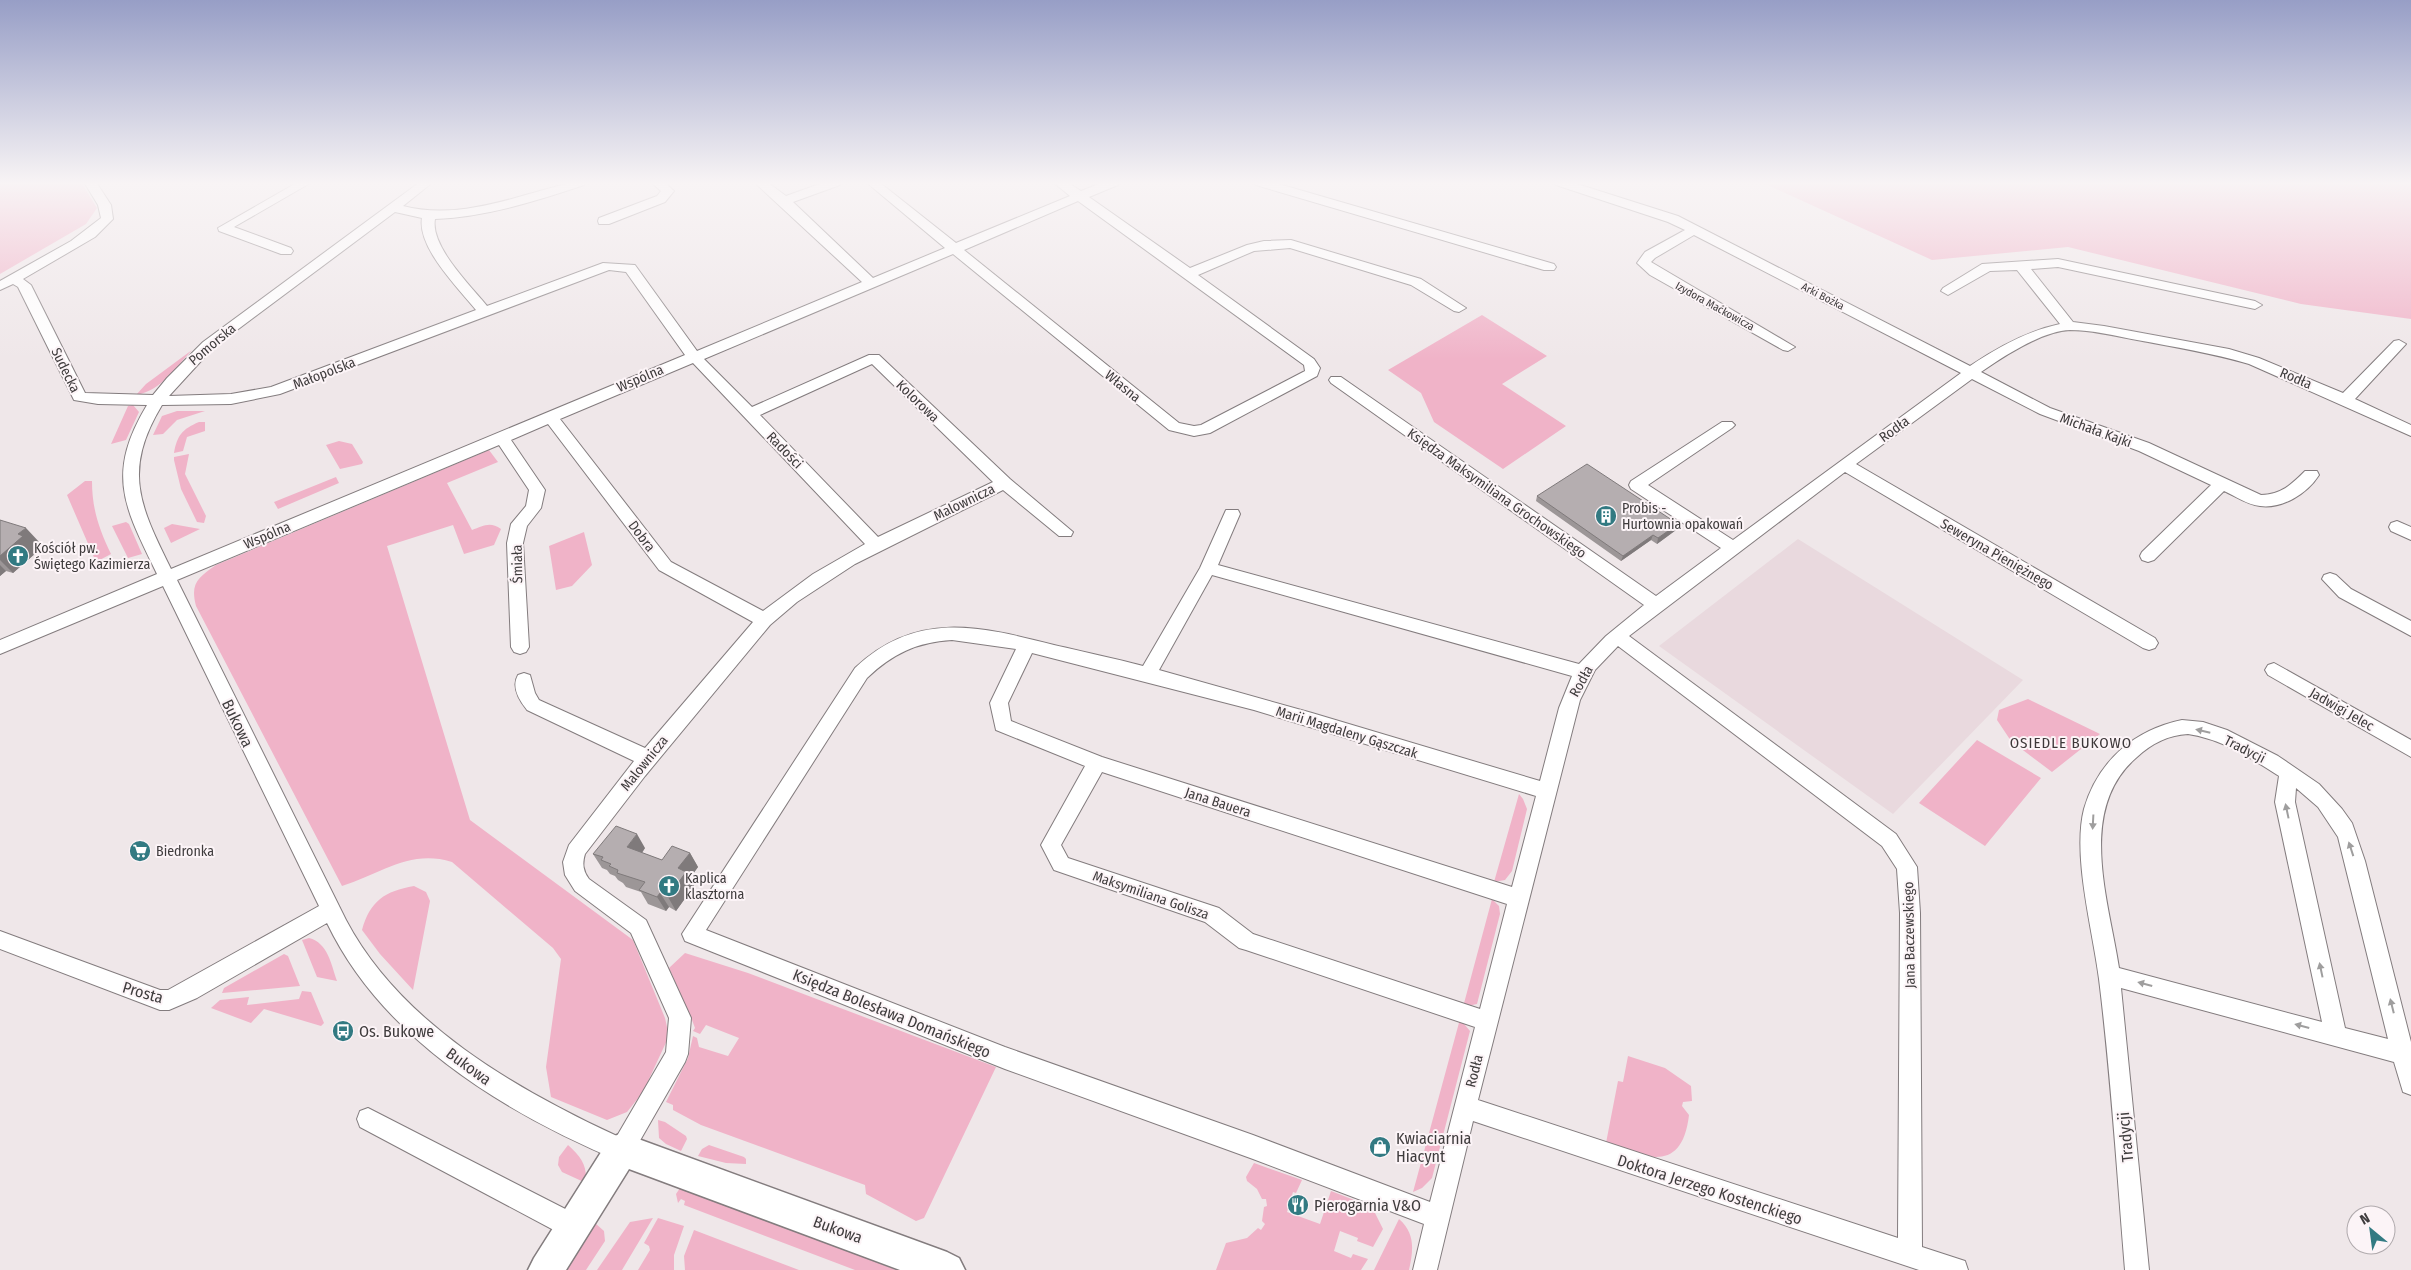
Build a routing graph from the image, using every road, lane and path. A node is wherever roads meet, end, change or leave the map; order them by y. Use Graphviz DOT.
graph roads {
  1 [pos="78,241"];
  2 [pos="260,241"];
  3 [pos="346,241"];
  4 [pos="431,241"];
  5 [pos="827,241"];
  6 [pos="944,241"];
  7 [pos="971,241"];
  8 [pos="1143,241"];
  9 [pos="1462,241"];
  10 [pos="1674,241"];
  11 [pos="1716,241"];
  12 [pos="953,249"];
  13 [pos="286,251"];
  14 [pos="2022,266"];
  15 [pos="1549,267"];
  16 [pos="1189,274"];
  17 [pos="870,282"];
  18 [pos="6,283"];
  19 [pos="1948,291"];
  20 [pos="2255,305"];
  21 [pos="1459,308"];
  22 [pos="484,312"];
  23 [pos="2069,326"];
  24 [pos="2399,344"];
  25 [pos="1788,347"];
  26 [pos="693,356"];
  27 [pos="1972,372"];
  28 [pos="1336,380"];
  29 [pos="157,400"];
  30 [pos="2345,400"];
  31 [pos="750,414"];
  32 [pos="550,416"];
  33 [pos="1727,425"];
  34 [pos="2411,431"];
  35 [pos="502,437"];
  36 [pos="1845,464"];
  37 [pos="2311,475"];
  38 [pos="1004,483"];
  39 [pos="2222,484"];
  40 [pos="1232,514"];
  41 [pos="1065,532"];
  42 [pos="876,545"];
  43 [pos="1733,548"];
  44 [pos="2148,556"];
  45 [pos="1208,568"];
  46 [pos="167,577"];
  47 [pos="2330,579"];
  48 [pos="1657,606"];
  49 [pos="764,620"];
  50 [pos="2411,629"];
  51 [pos="1618,636"];
  52 [pos="907,641"];
  53 [pos="2148,643"];
  54 [pos="1027,645"];
  55 [pos="0,647"];
  56 [pos="520,647"];
  57 [pos="2274,670"];
  58 [pos="1583,672"];
  59 [pos="1148,673"];
  60 [pos="524,680"];
  61 [pos="2411,749"];
  62 [pos="648,758"];
  63 [pos="1097,763"];
  64 [pos="2290,773"];
  65 [pos="1546,791"];
  66 [pos="1518,898"];
  67 [pos="330,910"];
  68 [pos="0,940"];
  69 [pos="2109,975"];
  70 [pos="1486,1021"];
  71 [pos="2336,1035"];
  72 [pos="2404,1054"];
  73 [pos="2411,1084"];
  74 [pos="1464,1107"];
  75 [pos="368,1119"];
  76 [pos="622,1150"];
  77 [pos="1438,1217"];
  78 [pos="574,1227"];
  79 [pos="1910,1255"];
  80 [pos="546,1270"];
  81 [pos="947,1270"];
  82 [pos="1425,1270"];
  83 [pos="1956,1270"];
  84 [pos="2137,1270"];
  1 -- 18 [label="street"];
  2 -- 13 [label="street"];
  3 -- 29 [label="street, Pomorska"];
  4 -- 22 [label="street"];
  5 -- 17 [label="street"];
  6 -- 12 [label="street, Własna"];
  7 -- 12 [label="street, Wspólna"];
  8 -- 16 [label="street"];
  9 -- 15 [label="street"];
  10 -- 25 [label="street, Izydora Maćkowicza"];
  11 -- 27 [label="street, Arki Bożka"];
  12 -- 16 [label="street, Własna"];
  12 -- 17 [label="street, Wspólna"];
  14 -- 19 [label="street"];
  14 -- 20 [label="street"];
  14 -- 23 [label="street"];
  16 -- 21 [label="street"];
  17 -- 26 [label="street, Wspólna"];
  18 -- 29 [label="street, Sudecka"];
  22 -- 26 [label="street, Małopolska"];
  22 -- 29 [label="street, Małopolska"];
  23 -- 27 [label="street, Rodła"];
  23 -- 30 [label="street, Rodła"];
  24 -- 30 [label="street"];
  26 -- 31 [label="street, Radości"];
  26 -- 32 [label="street, Wspólna"];
  27 -- 36 [label="street, Rodła"];
  27 -- 39 [label="street, Michała Kajki"];
  28 -- 48 [label="street, Księdza Maksymiliana Grochowskiego"];
  29 -- 46 [label="street, Pomorska"];
  30 -- 34 [label="street, Rodła"];
  31 -- 38 [label="street, Kolorowa"];
  31 -- 42 [label="street, Radości"];
  32 -- 35 [label="street, Wspólna"];
  32 -- 49 [label="street, Dobra"];
  33 -- 43 [label="street"];
  35 -- 46 [label="street, Wspólna"];
  35 -- 56 [label="street, Śmiała"];
  36 -- 43 [label="street, Rodła"];
  36 -- 53 [label="street, Seweryna Pieniężnego"];
  37 -- 39 [label="street, Michała Kajki"];
  38 -- 41 [label="street, Kolorowa"];
  38 -- 42 [label="street, Malownicza"];
  39 -- 44 [label="street"];
  40 -- 45 [label="street"];
  42 -- 49 [label="street, Malownicza"];
  43 -- 48 [label="street, Rodła"];
  45 -- 58 [label="street"];
  45 -- 59 [label="street"];
  46 -- 55 [label="street, Wspólna"];
  46 -- 67 [label="street, Bukowa"];
  47 -- 50 [label="street"];
  48 -- 51 [label="street, Rodła"];
  49 -- 62 [label="street, Malownicza"];
  51 -- 58 [label="street, Rodła"];
  51 -- 79 [label="street, Jana Baczewskiego"];
  52 -- 54 [label="street, Marii Magdaleny Gąszczak"];
  52 -- 77 [label="street, Księdza Bolesława Domańskiego"];
  54 -- 59 [label="street, Marii Magdaleny Gąszczak"];
  54 -- 63 [label="street, Jana Bauera"];
  57 -- 61 [label="street, Jadwigi Jelec"];
  58 -- 65 [label="street, Rodła"];
  59 -- 65 [label="street, Marii Magdaleny Gąszczak"];
  60 -- 62 [label="street"];
  62 -- 76 [label="street, Malownicza"];
  63 -- 66 [label="street, Jana Bauera"];
  63 -- 70 [label="street, Maksymiliana Golisza"];
  64 -- 69 [label="street, Tradycji, one-way"];
  71 -- 64 [label="street, one-way"];
  72 -- 64 [label="street, Tradycji, one-way"];
  65 -- 66 [label="street, Rodła"];
  66 -- 70 [label="street, Rodła"];
  67 -- 68 [label="street, Prosta"];
  67 -- 76 [label="street, Bukowa"];
  71 -- 69 [label="street, one-way"];
  69 -- 84 [label="street, Tradycji"];
  70 -- 74 [label="street, Rodła"];
  71 -- 72 [label="street"];
  72 -- 73 [label="street, Tradycji"];
  74 -- 77 [label="street, Rodła"];
  74 -- 79 [label="street, Doktora Jerzego Kostenckiego"];
  75 -- 78 [label="street"];
  76 -- 78 [label="street"];
  76 -- 81 [label="street, Bukowa"];
  77 -- 82 [label="street, Rodła"];
  78 -- 80 [label="street"];
  79 -- 83 [label="street, Doktora Jerzego Kostenckiego"];
}
